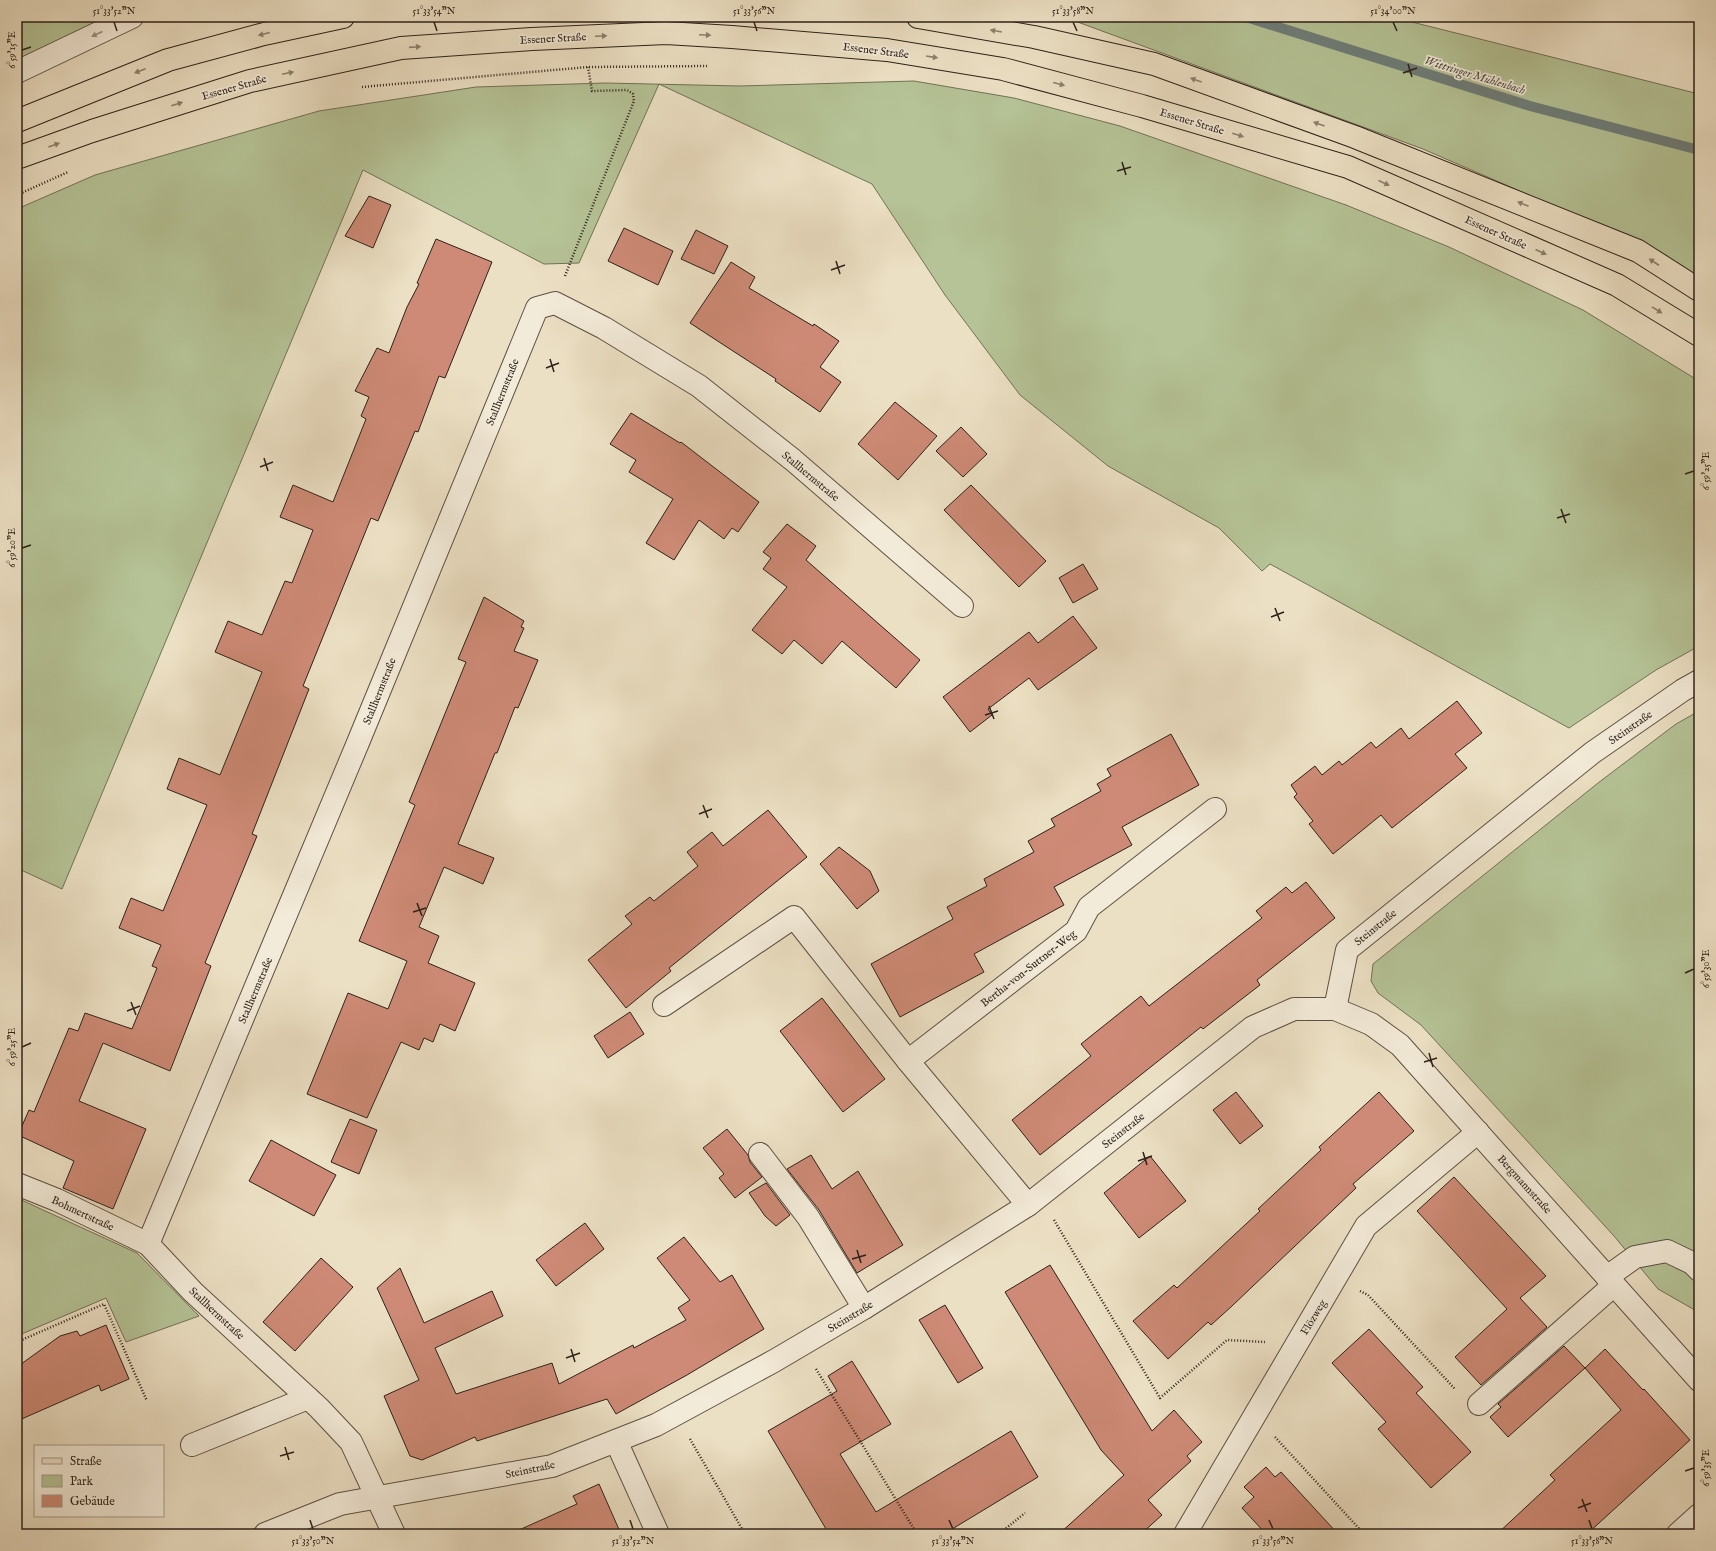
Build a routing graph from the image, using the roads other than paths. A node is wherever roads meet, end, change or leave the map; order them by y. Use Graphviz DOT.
graph roads {
  1 [pos="132,17"];
  2 [pos="343,17"];
  3 [pos="918,17"];
  4 [pos="668,25"];
  5 [pos="17,72"];
  6 [pos="17,121"];
  7 [pos="17,158"];
  8 [pos="1699,290"];
  9 [pos="1699,335"];
  10 [pos="962,606"];
  11 [pos="1699,681"];
  12 [pos="1216,809"];
  13 [pos="664,1005"];
  14 [pos="1335,1009"];
  15 [pos="908,1061"];
  16 [pos="1478,1132"];
  17 [pos="760,1154"];
  18 [pos="17,1184"];
  19 [pos="1034,1200"];
  20 [pos="148,1244"];
  21 [pos="1699,1270"];
  22 [pos="1610,1281"];
  23 [pos="864,1308"];
  24 [pos="1699,1380"];
  25 [pos="308,1398"];
  26 [pos="1479,1404"];
  27 [pos="616,1441"];
  28 [pos="192,1445"];
  29 [pos="377,1497"];
  30 [pos="1699,1515"];
  31 [pos="265,1534"];
  32 [pos="394,1534"];
  33 [pos="658,1534"];
  34 [pos="1185,1534"];
  35 [pos="1678,1534"];
  1 -- 5 [label="street, one-way"];
  2 -- 6 [label="main road, one-way"];
  8 -- 3 [label="main road, one-way"];
  7 -- 4 [label="main road, Essener Straße, one-way"];
  4 -- 9 [label="main road, Essener Straße, one-way"];
  10 -- 20 [label="street, Stallhermstraße"];
  11 -- 14 [label="street, Steinstraße"];
  12 -- 15 [label="street, Bertha-von-Suttner-Weg"];
  13 -- 15 [label="street"];
  14 -- 16 [label="street, Bergmannstraße"];
  14 -- 19 [label="street, Steinstraße"];
  15 -- 19 [label="street"];
  16 -- 22 [label="street, Bergmannstraße"];
  16 -- 34 [label="street, Flözweg"];
  17 -- 23 [label="street"];
  18 -- 20 [label="street, Bohmertstraße"];
  19 -- 23 [label="street, Steinstraße"];
  20 -- 25 [label="street, Stallhermstraße"];
  21 -- 22 [label="street"];
  22 -- 24 [label="street, Bergmannstraße"];
  22 -- 26 [label="street"];
  23 -- 27 [label="street, Steinstraße"];
  25 -- 28 [label="street"];
  25 -- 29 [label="street, Stallhermstraße"];
  27 -- 29 [label="street, Steinstraße"];
  27 -- 33 [label="street"];
  29 -- 31 [label="street, Steinstraße"];
  29 -- 32 [label="street, Stallhermstraße"];
  30 -- 35 [label="street"];
}
